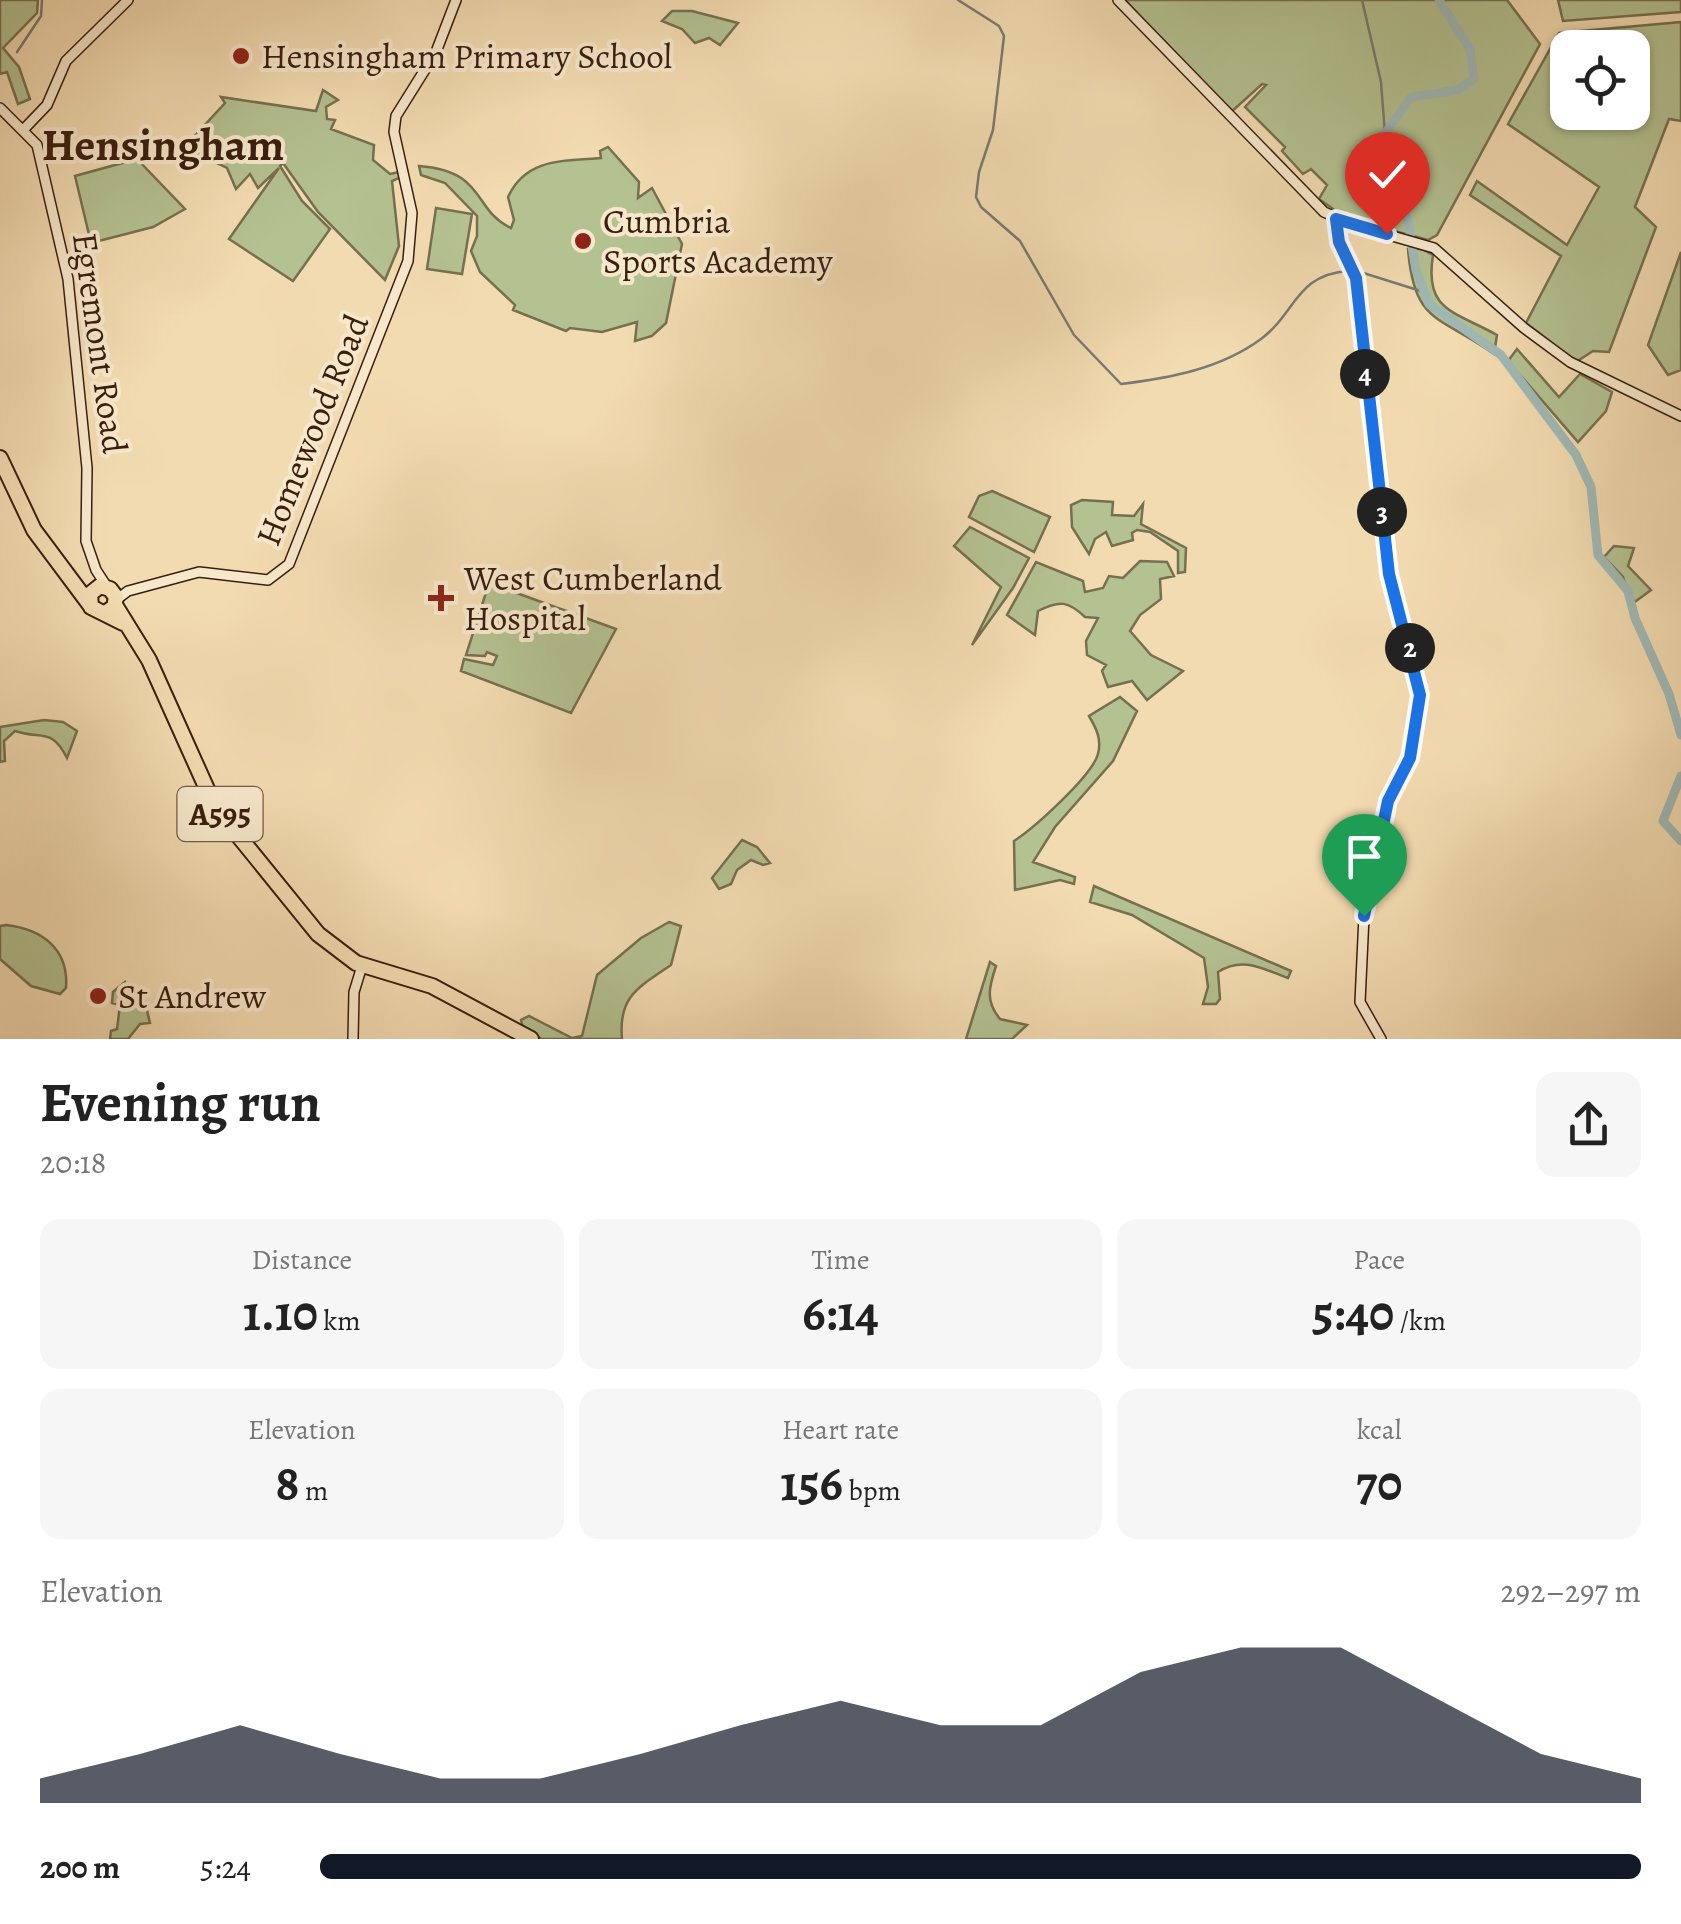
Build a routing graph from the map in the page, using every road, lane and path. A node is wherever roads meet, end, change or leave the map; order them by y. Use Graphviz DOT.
graph roads {
  1 [pos="128,0"];
  2 [pos="456,0"];
  3 [pos="1118,0"];
  4 [pos="0,108"];
  5 [pos="24,130"];
  6 [pos="1336,219"];
  7 [pos="1681,416"];
  8 [pos="0,458"];
  9 [pos="106,597"];
  10 [pos="362,966"];
  11 [pos="353,1039"];
  12 [pos="531,1039"];
  13 [pos="1382,1039"];
  1 -- 5 [label="street"];
  2 -- 9 [label="street, Homewood Road"];
  3 -- 6 [label="street"];
  4 -- 5 [label="street"];
  5 -- 9 [label="street, Egremont Road"];
  6 -- 7 [label="street"];
  6 -- 13 [label="street"];
  8 -- 9 [label="highway, A595"];
  9 -- 10 [label="highway, A595"];
  10 -- 11 [label="street"];
  10 -- 12 [label="highway, A595"];
}
